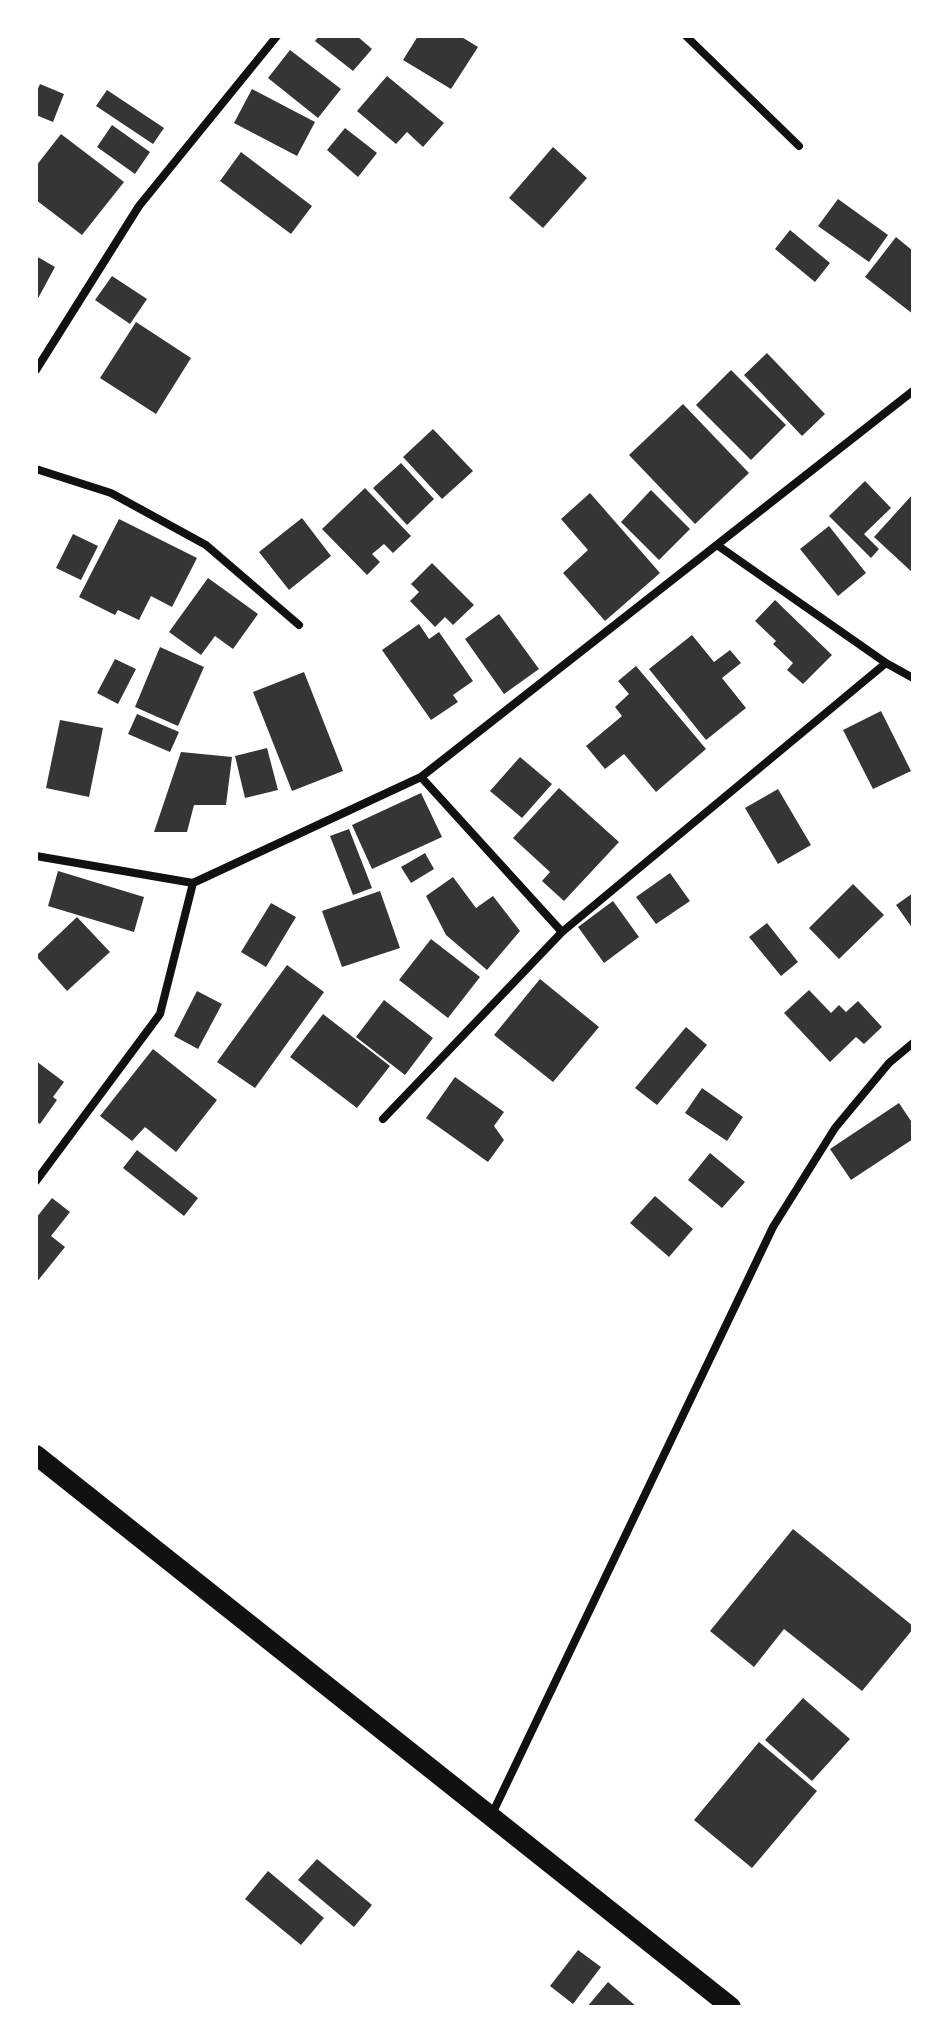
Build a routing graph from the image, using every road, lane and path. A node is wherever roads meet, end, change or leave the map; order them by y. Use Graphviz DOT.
graph roads {
  1 [pos="277,36"];
  2 [pos="686,36"];
  3 [pos="799,146"];
  4 [pos="36,370"];
  5 [pos="913,391"];
  6 [pos="36,469"];
  7 [pos="717,545"];
  8 [pos="299,625"];
  9 [pos="886,663"];
  10 [pos="913,678"];
  11 [pos="421,777"];
  12 [pos="36,856"];
  13 [pos="193,883"];
  14 [pos="562,932"];
  15 [pos="913,1043"];
  16 [pos="383,1119"];
  17 [pos="36,1181"];
  18 [pos="36,1455"];
  19 [pos="491,1816"];
  20 [pos="731,2007"];
  1 -- 4 [label="street"];
  2 -- 3 [label="street"];
  5 -- 7 [label="street"];
  6 -- 8 [label="street"];
  7 -- 9 [label="street"];
  7 -- 11 [label="street"];
  9 -- 10 [label="street"];
  9 -- 14 [label="street"];
  11 -- 13 [label="street"];
  11 -- 14 [label="street"];
  12 -- 13 [label="street"];
  13 -- 17 [label="street"];
  14 -- 16 [label="street"];
  15 -- 19 [label="street"];
  18 -- 19 [label="main road"];
  19 -- 20 [label="main road"];
}
